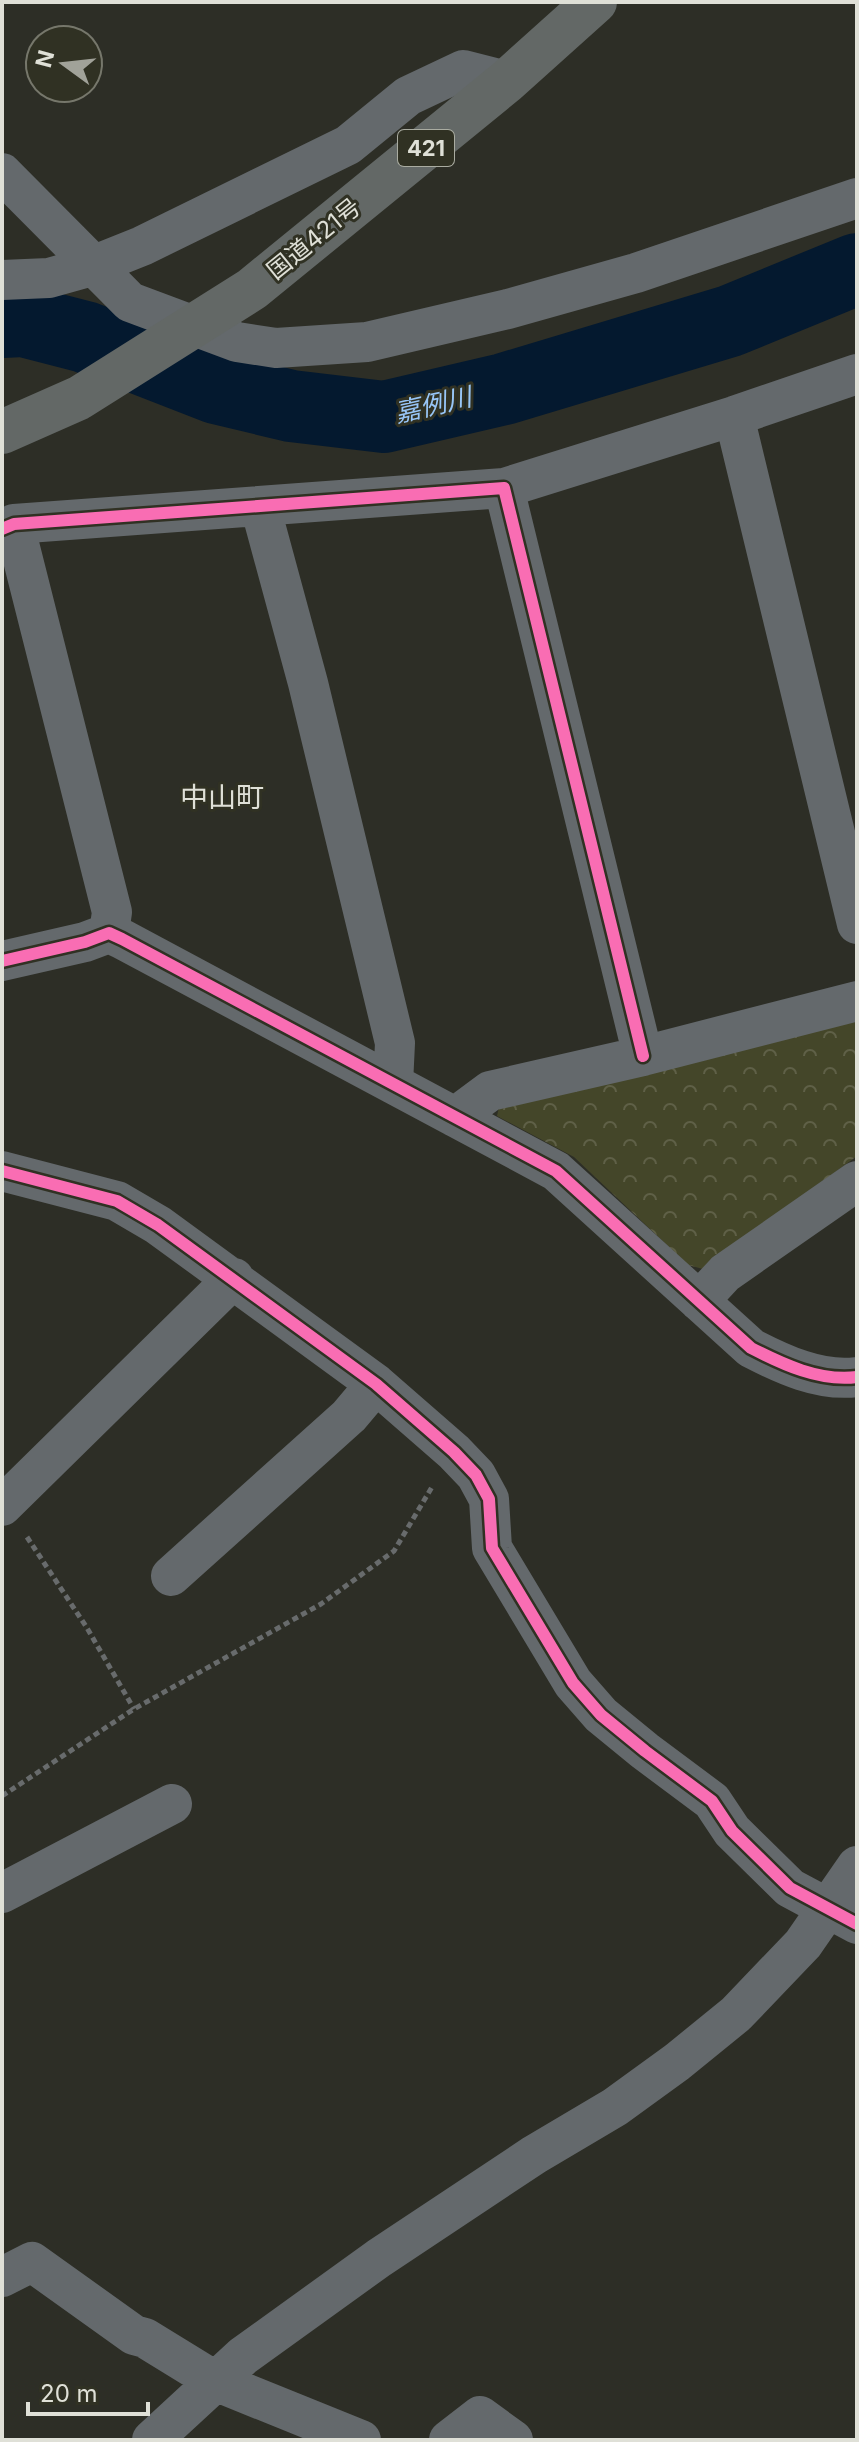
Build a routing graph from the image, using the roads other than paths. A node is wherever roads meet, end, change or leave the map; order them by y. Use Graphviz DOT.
graph roads {
  1 [pos="595,2"];
  2 [pos="507,81"];
  3 [pos="2,173"];
  4 [pos="857,198"];
  5 [pos="92,266"];
  6 [pos="2,280"];
  7 [pos="857,374"];
  8 [pos="734,416"];
  9 [pos="2,432"];
  10 [pos="504,488"];
  11 [pos="260,506"];
  12 [pos="8,527"];
  13 [pos="857,924"];
  14 [pos="109,933"];
  15 [pos="2,961"];
  16 [pos="857,1001"];
  17 [pos="643,1056"];
  18 [pos="393,1084"];
  19 [pos="455,1117"];
  20 [pos="2,1171"];
  21 [pos="857,1181"];
  22 [pos="234,1278"];
  23 [pos="699,1301"];
  24 [pos="857,1377"];
  25 [pos="376,1384"];
  26 [pos="3,1505"];
  27 [pos="171,1576"];
  28 [pos="172,1804"];
  29 [pos="857,1866"];
  30 [pos="2,1893"];
  31 [pos="842,1917"];
  32 [pos="2,2277"];
  33 [pos="215,2381"];
  34 [pos="152,2440"];
  35 [pos="361,2440"];
  36 [pos="449,2440"];
  37 [pos="513,2440"];
  1 -- 2 [label="highway, 国道421号 / 421"];
  2 -- 5 [label="street"];
  2 -- 9 [label="highway, 国道421号 / 421"];
  3 -- 5 [label="street"];
  4 -- 5 [label="street"];
  5 -- 6 [label="street"];
  7 -- 8 [label="street"];
  8 -- 10 [label="street"];
  8 -- 13 [label="street"];
  10 -- 11 [label="street"];
  10 -- 17 [label="street"];
  11 -- 12 [label="street"];
  11 -- 18 [label="street"];
  12 -- 14 [label="street"];
  14 -- 15 [label="street"];
  14 -- 18 [label="street"];
  16 -- 17 [label="street"];
  17 -- 19 [label="street"];
  18 -- 19 [label="street"];
  19 -- 23 [label="street"];
  20 -- 22 [label="street"];
  21 -- 23 [label="street"];
  22 -- 25 [label="street"];
  22 -- 26 [label="street"];
  23 -- 24 [label="street"];
  25 -- 27 [label="street"];
  25 -- 31 [label="street"];
  28 -- 30 [label="street"];
  29 -- 31 [label="street"];
  31 -- 33 [label="street"];
  32 -- 33 [label="street"];
  33 -- 34 [label="street"];
  33 -- 35 [label="street"];
  36 -- 37 [label="street"];
}
